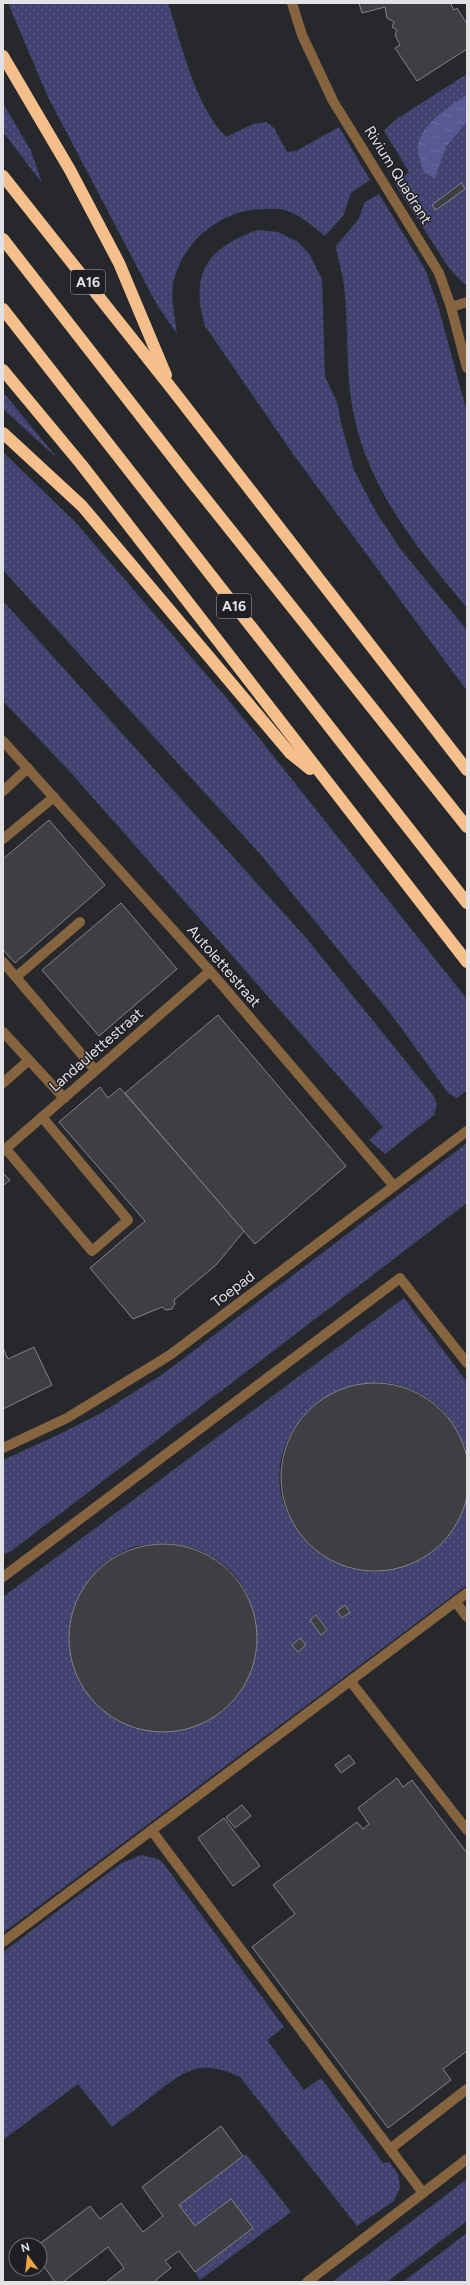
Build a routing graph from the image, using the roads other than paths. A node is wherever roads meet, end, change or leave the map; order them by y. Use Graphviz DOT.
graph roads {
  1 [pos="292,3"];
  2 [pos="3,56"];
  3 [pos="3,176"];
  4 [pos="3,239"];
  5 [pos="467,302"];
  6 [pos="451,307"];
  7 [pos="3,309"];
  8 [pos="467,368"];
  9 [pos="3,370"];
  10 [pos="172,389"];
  11 [pos="3,433"];
  12 [pos="3,741"];
  13 [pos="28,768"];
  14 [pos="467,770"];
  15 [pos="328,784"];
  16 [pos="3,791"];
  17 [pos="54,797"];
  18 [pos="467,828"];
  19 [pos="3,838"];
  20 [pos="467,903"];
  21 [pos="80,922"];
  22 [pos="3,962"];
  23 [pos="467,962"];
  24 [pos="210,971"];
  25 [pos="16,977"];
  26 [pos="3,1032"];
  27 [pos="29,1060"];
  28 [pos="95,1070"];
  29 [pos="3,1083"];
  30 [pos="64,1098"];
  31 [pos="42,1117"];
  32 [pos="467,1131"];
  33 [pos="4,1150"];
  34 [pos="394,1186"];
  35 [pos="467,1363"];
  36 [pos="3,1448"];
  37 [pos="3,1577"];
  38 [pos="467,1593"];
  39 [pos="456,1602"];
  40 [pos="467,1617"];
  41 [pos="351,1682"];
  42 [pos="467,1830"];
  43 [pos="152,1831"];
  44 [pos="3,1942"];
  45 [pos="467,2089"];
  46 [pos="390,2149"];
  47 [pos="467,2159"];
  48 [pos="423,2192"];
  49 [pos="307,2282"];
  1 -- 6 [label="street, Rivium Quadrant"];
  2 -- 10 [label="highway, A16"];
  3 -- 10 [label="highway, A16"];
  4 -- 18 [label="highway, A16"];
  5 -- 6 [label="street"];
  6 -- 8 [label="street, Rivium Quadrant"];
  7 -- 20 [label="highway, A16"];
  9 -- 15 [label="highway, A16"];
  10 -- 14 [label="highway, A16"];
  11 -- 15 [label="highway, A16"];
  12 -- 13 [label="street, Autolettestraat"];
  13 -- 16 [label="street"];
  13 -- 17 [label="street, Autolettestraat"];
  15 -- 23 [label="highway, A16"];
  17 -- 19 [label="street"];
  17 -- 24 [label="street, Autolettestraat"];
  21 -- 25 [label="street"];
  22 -- 25 [label="street"];
  24 -- 28 [label="street, Landaulettestraat"];
  24 -- 34 [label="street, Autolettestraat"];
  25 -- 28 [label="street"];
  26 -- 27 [label="street"];
  27 -- 29 [label="street"];
  27 -- 30 [label="street"];
  28 -- 30 [label="street, Landaulettestraat"];
  30 -- 31 [label="street, Landaulettestraat"];
  31 -- 33 [label="street, Landaulettestraat"];
  31 -- 33 [label="street"];
  32 -- 34 [label="street, Toepad"];
  34 -- 36 [label="street, Toepad"];
  35 -- 37 [label="street"];
  38 -- 39 [label="street"];
  39 -- 40 [label="street"];
  39 -- 41 [label="street"];
  41 -- 42 [label="street"];
  41 -- 43 [label="street"];
  43 -- 44 [label="street"];
  43 -- 46 [label="street"];
  45 -- 46 [label="street"];
  46 -- 48 [label="street"];
  47 -- 48 [label="street"];
  48 -- 49 [label="street"];
}
